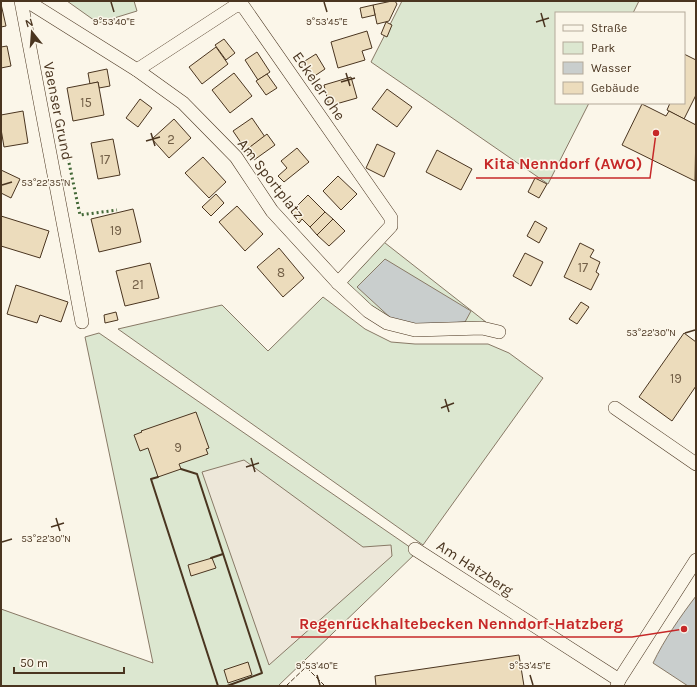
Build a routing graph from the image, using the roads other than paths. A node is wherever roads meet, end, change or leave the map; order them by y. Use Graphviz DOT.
graph roads {
  1 [pos="21,1"];
  2 [pos="27,1"];
  3 [pos="137,70"];
  4 [pos="338,283"];
  5 [pos="82,322"];
  6 [pos="499,332"];
  7 [pos="614,408"];
  8 [pos="696,464"];
  9 [pos="415,549"];
  10 [pos="696,560"];
  11 [pos="618,683"];
  1 -- 5 [label="street, Vaenser Grund"];
  2 -- 3 [label="street, Am Sportplatz"];
  3 -- 4 [label="street, Am Sportplatz"];
  3 -- 4 [label="street, Eckeler Ohe"];
  4 -- 6 [label="street, Am Sportplatz"];
  7 -- 8 [label="street"];
  9 -- 11 [label="street, Am Hatzberg"];
  10 -- 11 [label="street, Am Hatzberg"];
}
